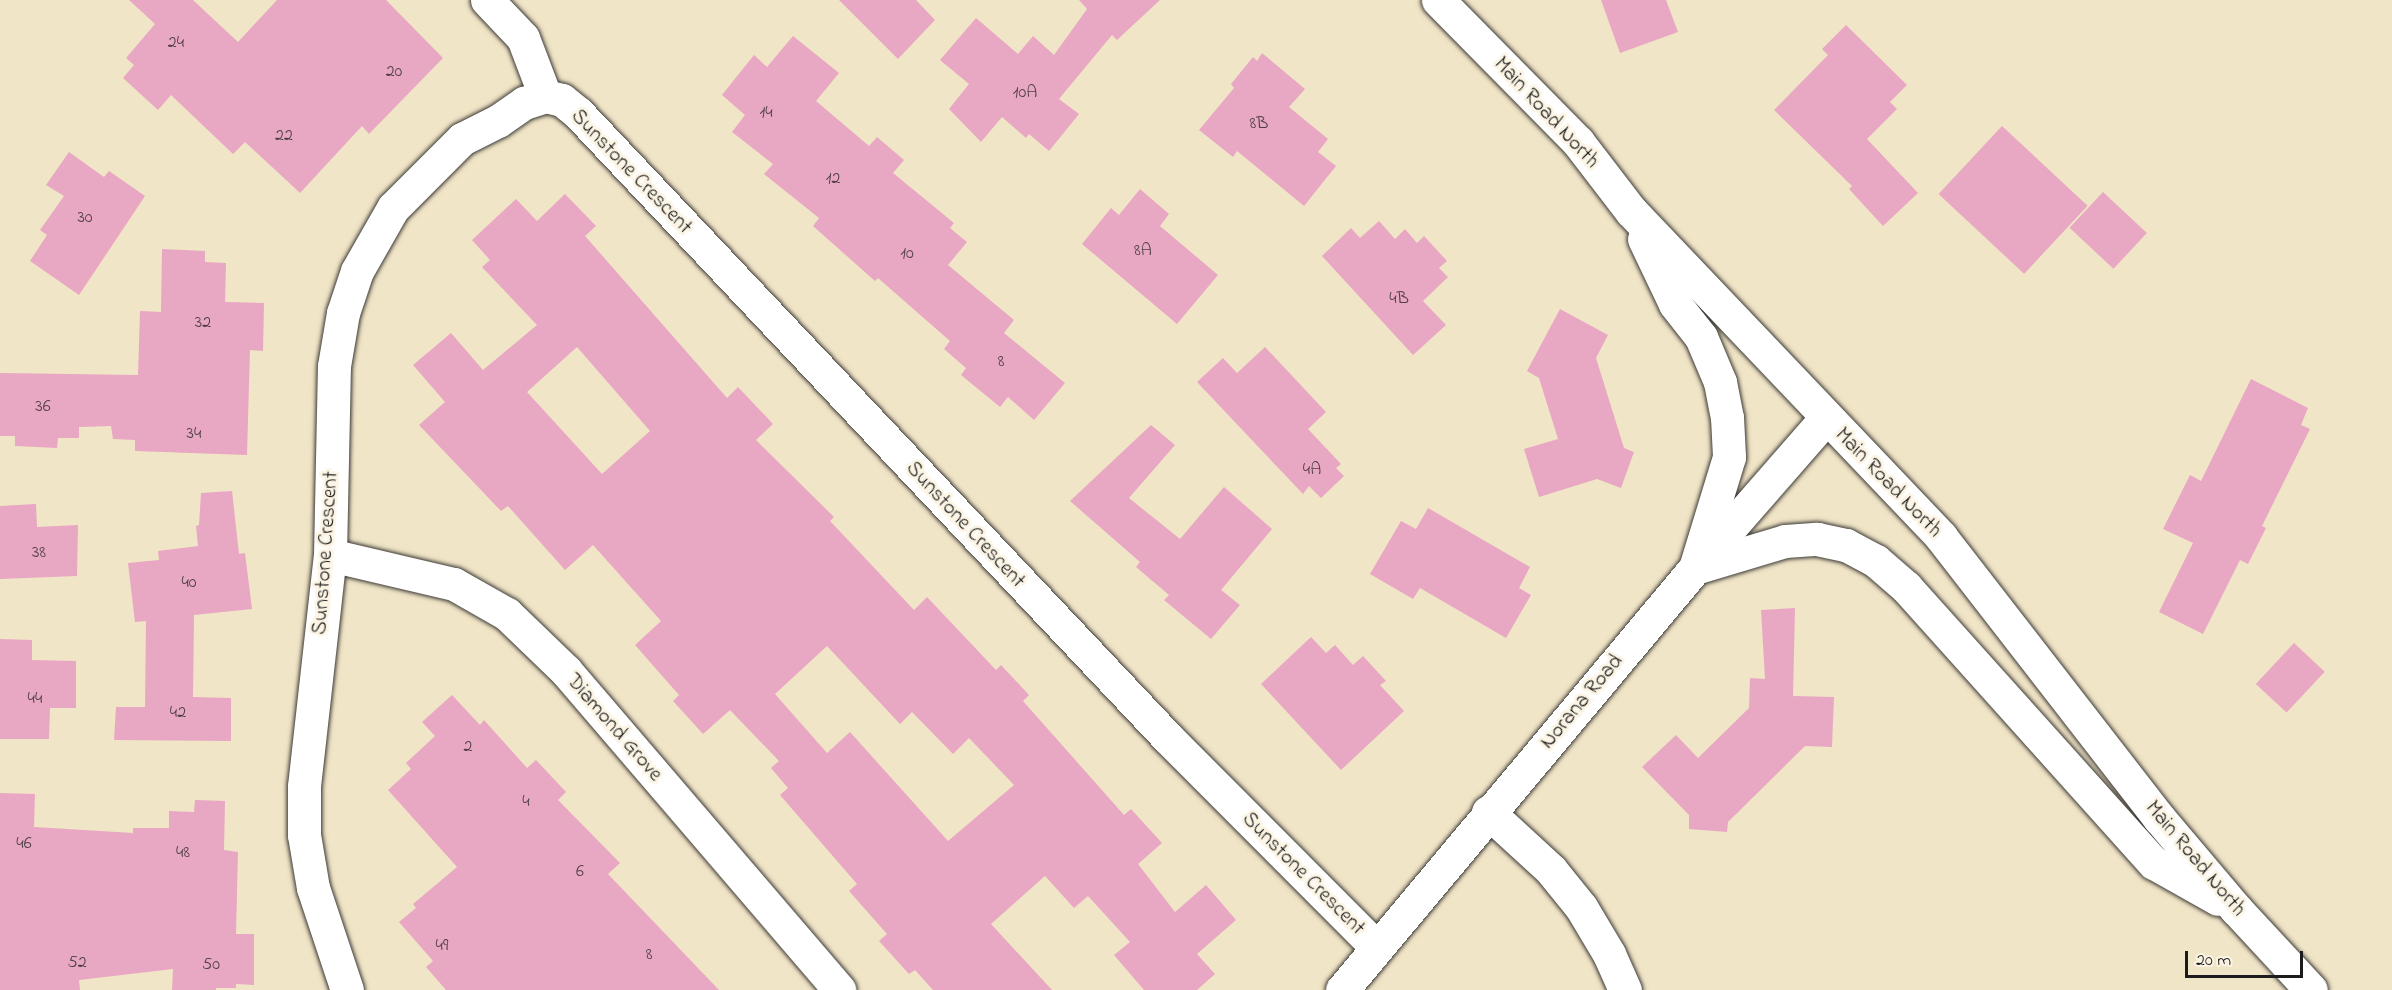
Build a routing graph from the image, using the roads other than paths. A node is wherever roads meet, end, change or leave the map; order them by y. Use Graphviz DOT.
graph roads {
  1 [pos="487,0"];
  2 [pos="1438,0"];
  3 [pos="546,96"];
  4 [pos="1631,211"];
  5 [pos="1826,418"];
  6 [pos="330,555"];
  7 [pos="1695,568"];
  8 [pos="1488,812"];
  9 [pos="2236,909"];
  10 [pos="1376,947"];
  11 [pos="346,990"];
  12 [pos="840,990"];
  13 [pos="1342,990"];
  14 [pos="1625,990"];
  15 [pos="2311,990"];
  1 -- 3 [label="main road"];
  2 -- 4 [label="main road, Main Road North"];
  3 -- 6 [label="main road, Sunstone Crescent"];
  3 -- 10 [label="main road, Sunstone Crescent"];
  4 -- 5 [label="main road, Main Road North"];
  4 -- 7 [label="main road"];
  5 -- 7 [label="main road, Norana Road"];
  5 -- 9 [label="main road, Main Road North"];
  6 -- 11 [label="main road, Sunstone Crescent"];
  6 -- 12 [label="main road, Diamond Grove"];
  7 -- 8 [label="main road, Norana Road"];
  7 -- 9 [label="main road"];
  8 -- 10 [label="main road, Norana Road"];
  8 -- 14 [label="main road"];
  9 -- 15 [label="main road, Main Road North"];
  10 -- 13 [label="main road, Norana Road"];
}
